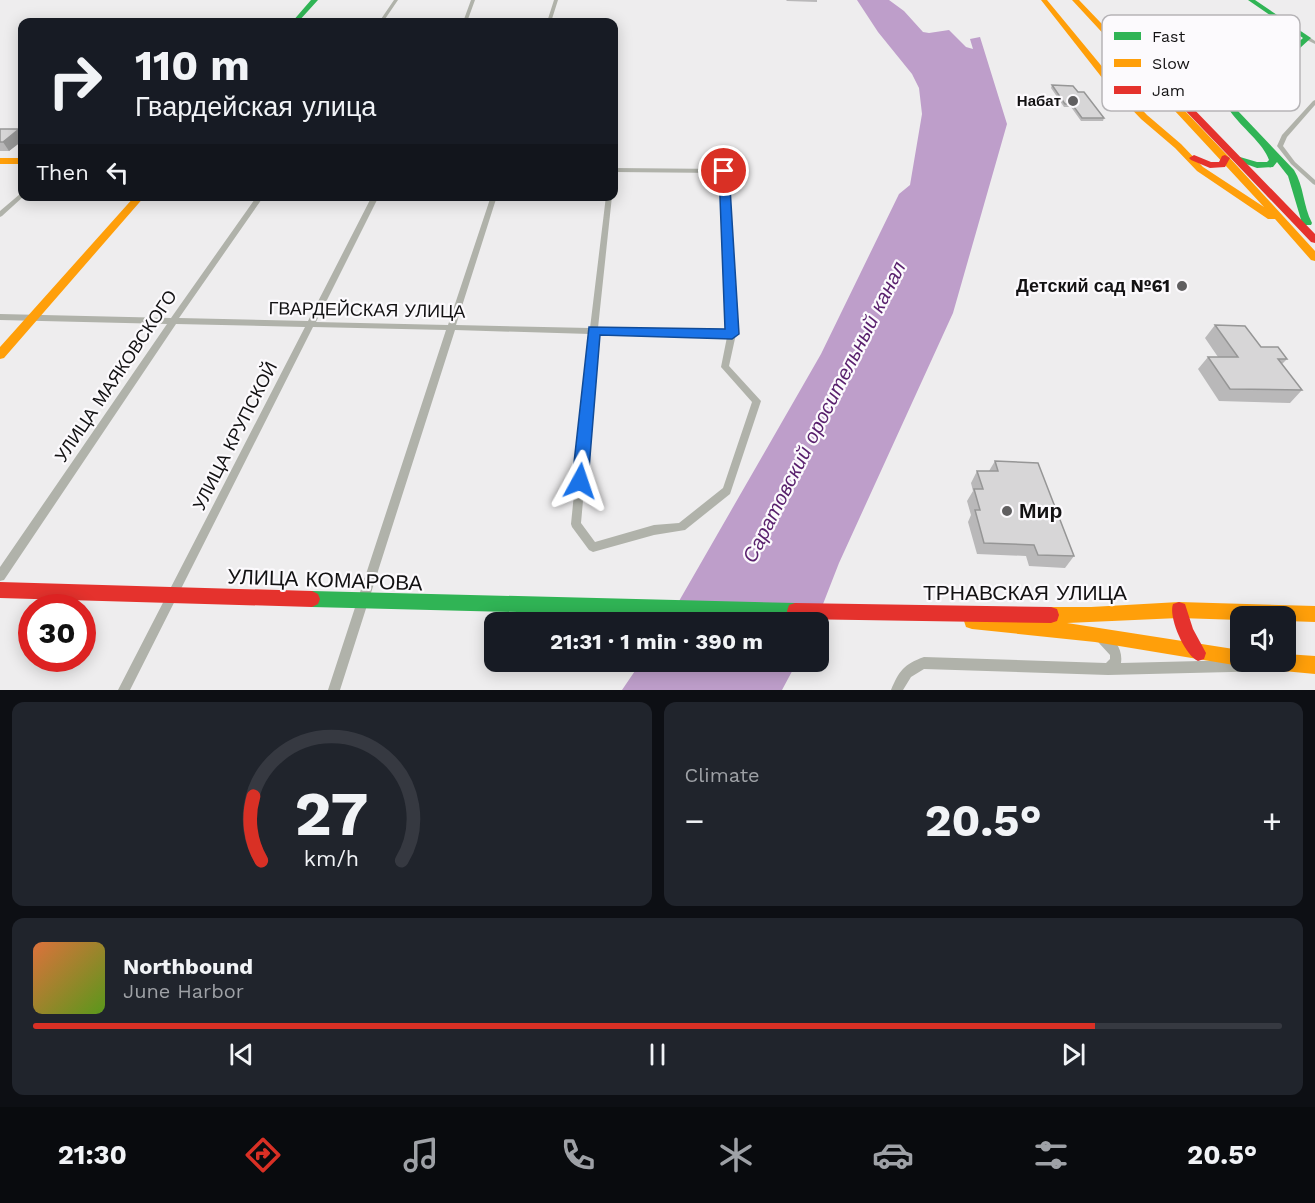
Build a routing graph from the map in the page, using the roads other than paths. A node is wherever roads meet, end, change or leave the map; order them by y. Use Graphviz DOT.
graph roads {
  1 [pos="315,0"];
  2 [pos="396,0"];
  3 [pos="473,0"];
  4 [pos="556,0"];
  5 [pos="1044,0"];
  6 [pos="1075,0"];
  7 [pos="1085,0"];
  8 [pos="1251,0"];
  9 [pos="1274,15"];
  10 [pos="299,18"];
  11 [pos="384,18"];
  12 [pos="466,18"];
  13 [pos="550,18"];
  14 [pos="1102,22"];
  15 [pos="1102,26"];
  16 [pos="1102,72"];
  17 [pos="1315,102"];
  18 [pos="1138,111"];
  19 [pos="1182,111"];
  20 [pos="1190,111"];
  21 [pos="1234,111"];
  22 [pos="1185,153"];
  23 [pos="1272,154"];
  24 [pos="1225,158"];
  25 [pos="1239,159"];
  26 [pos="0,160"];
  27 [pos="18,161"];
  28 [pos="618,170"];
  29 [pos="1315,183"];
  30 [pos="18,199"];
  31 [pos="137,201"];
  32 [pos="257,201"];
  33 [pos="373,201"];
  34 [pos="492,201"];
  35 [pos="608,201"];
  36 [pos="0,215"];
  37 [pos="1315,232"];
  38 [pos="1295,236"];
  39 [pos="1315,240"];
  40 [pos="1315,258"];
  41 [pos="0,317"];
  42 [pos="33,318"];
  43 [pos="174,320"];
  44 [pos="311,323"];
  45 [pos="451,327"];
  46 [pos="594,330"];
  47 [pos="732,334"];
  48 [pos="0,355"];
  49 [pos="0,576"];
  50 [pos="0,590"];
  51 [pos="173,594"];
  52 [pos="363,602"];
  53 [pos="1179,610"];
  54 [pos="900,613"];
  55 [pos="1315,614"];
  56 [pos="1095,634"];
  57 [pos="1198,652"];
  58 [pos="1230,657"];
  59 [pos="1296,665"];
  60 [pos="1300,665"];
  61 [pos="1315,665"];
  62 [pos="1108,669"];
  63 [pos="124,690"];
  64 [pos="334,690"];
  65 [pos="897,690"];
  1 -- 10 [label="main road"];
  2 -- 11 [label="street"];
  3 -- 12 [label="street"];
  4 -- 13 [label="street"];
  5 -- 16 [label="main road"];
  6 -- 15 [label="main road"];
  7 -- 14 [label="main road"];
  8 -- 9 [label="main road"];
  17 -- 29 [label="street"];
  18 -- 22 [label="main road"];
  19 -- 24 [label="main road"];
  20 -- 25 [label="main road"];
  21 -- 23 [label="main road"];
  22 -- 24 [label="main road"];
  22 -- 38 [label="main road"];
  23 -- 25 [label="main road"];
  23 -- 37 [label="main road"];
  24 -- 38 [label="main road"];
  25 -- 39 [label="main road"];
  26 -- 27 [label="main road"];
  28 -- 47 [label="street"];
  30 -- 36 [label="street"];
  31 -- 42 [label="main road"];
  32 -- 43 [label="street, УЛИЦА МАЯКОВСКОГО"];
  33 -- 44 [label="street, УЛИЦА КРУПСКОЙ"];
  34 -- 45 [label="street"];
  35 -- 46 [label="street"];
  38 -- 40 [label="main road"];
  41 -- 42 [label="street, ГВАРДЕЙСКАЯ УЛИЦА"];
  42 -- 43 [label="street, ГВАРДЕЙСКАЯ УЛИЦА"];
  42 -- 48 [label="main road"];
  43 -- 44 [label="street, ГВАРДЕЙСКАЯ УЛИЦА"];
  43 -- 49 [label="street, УЛИЦА МАЯКОВСКОГО"];
  44 -- 45 [label="street, ГВАРДЕЙСКАЯ УЛИЦА"];
  44 -- 51 [label="street, УЛИЦА КРУПСКОЙ"];
  45 -- 46 [label="street, ГВАРДЕЙСКАЯ УЛИЦА"];
  45 -- 52 [label="street"];
  46 -- 47 [label="street, ГВАРДЕЙСКАЯ УЛИЦА"];
  46 -- 47 [label="street"];
  50 -- 51 [label="main road, УЛИЦА КОМАРОВА"];
  51 -- 52 [label="main road, УЛИЦА КОМАРОВА"];
  51 -- 63 [label="street, УЛИЦА КРУПСКОЙ"];
  52 -- 54 [label="main road, УЛИЦА КОМАРОВА"];
  52 -- 64 [label="street"];
  53 -- 54 [label="main road, ТРНАВСКАЯ УЛИЦА"];
  53 -- 55 [label="main road, ТРНАВСКАЯ УЛИЦА"];
  53 -- 57 [label="main road"];
  54 -- 56 [label="main road, ТРНАВСКАЯ УЛИЦА"];
  56 -- 57 [label="main road, ТРНАВСКАЯ УЛИЦА"];
  56 -- 62 [label="street"];
  57 -- 58 [label="main road, ТРНАВСКАЯ УЛИЦА"];
  59 -- 60 [label="main road"];
  60 -- 61 [label="main road"];
  60 -- 62 [label="street"];
  62 -- 65 [label="street"];
}
